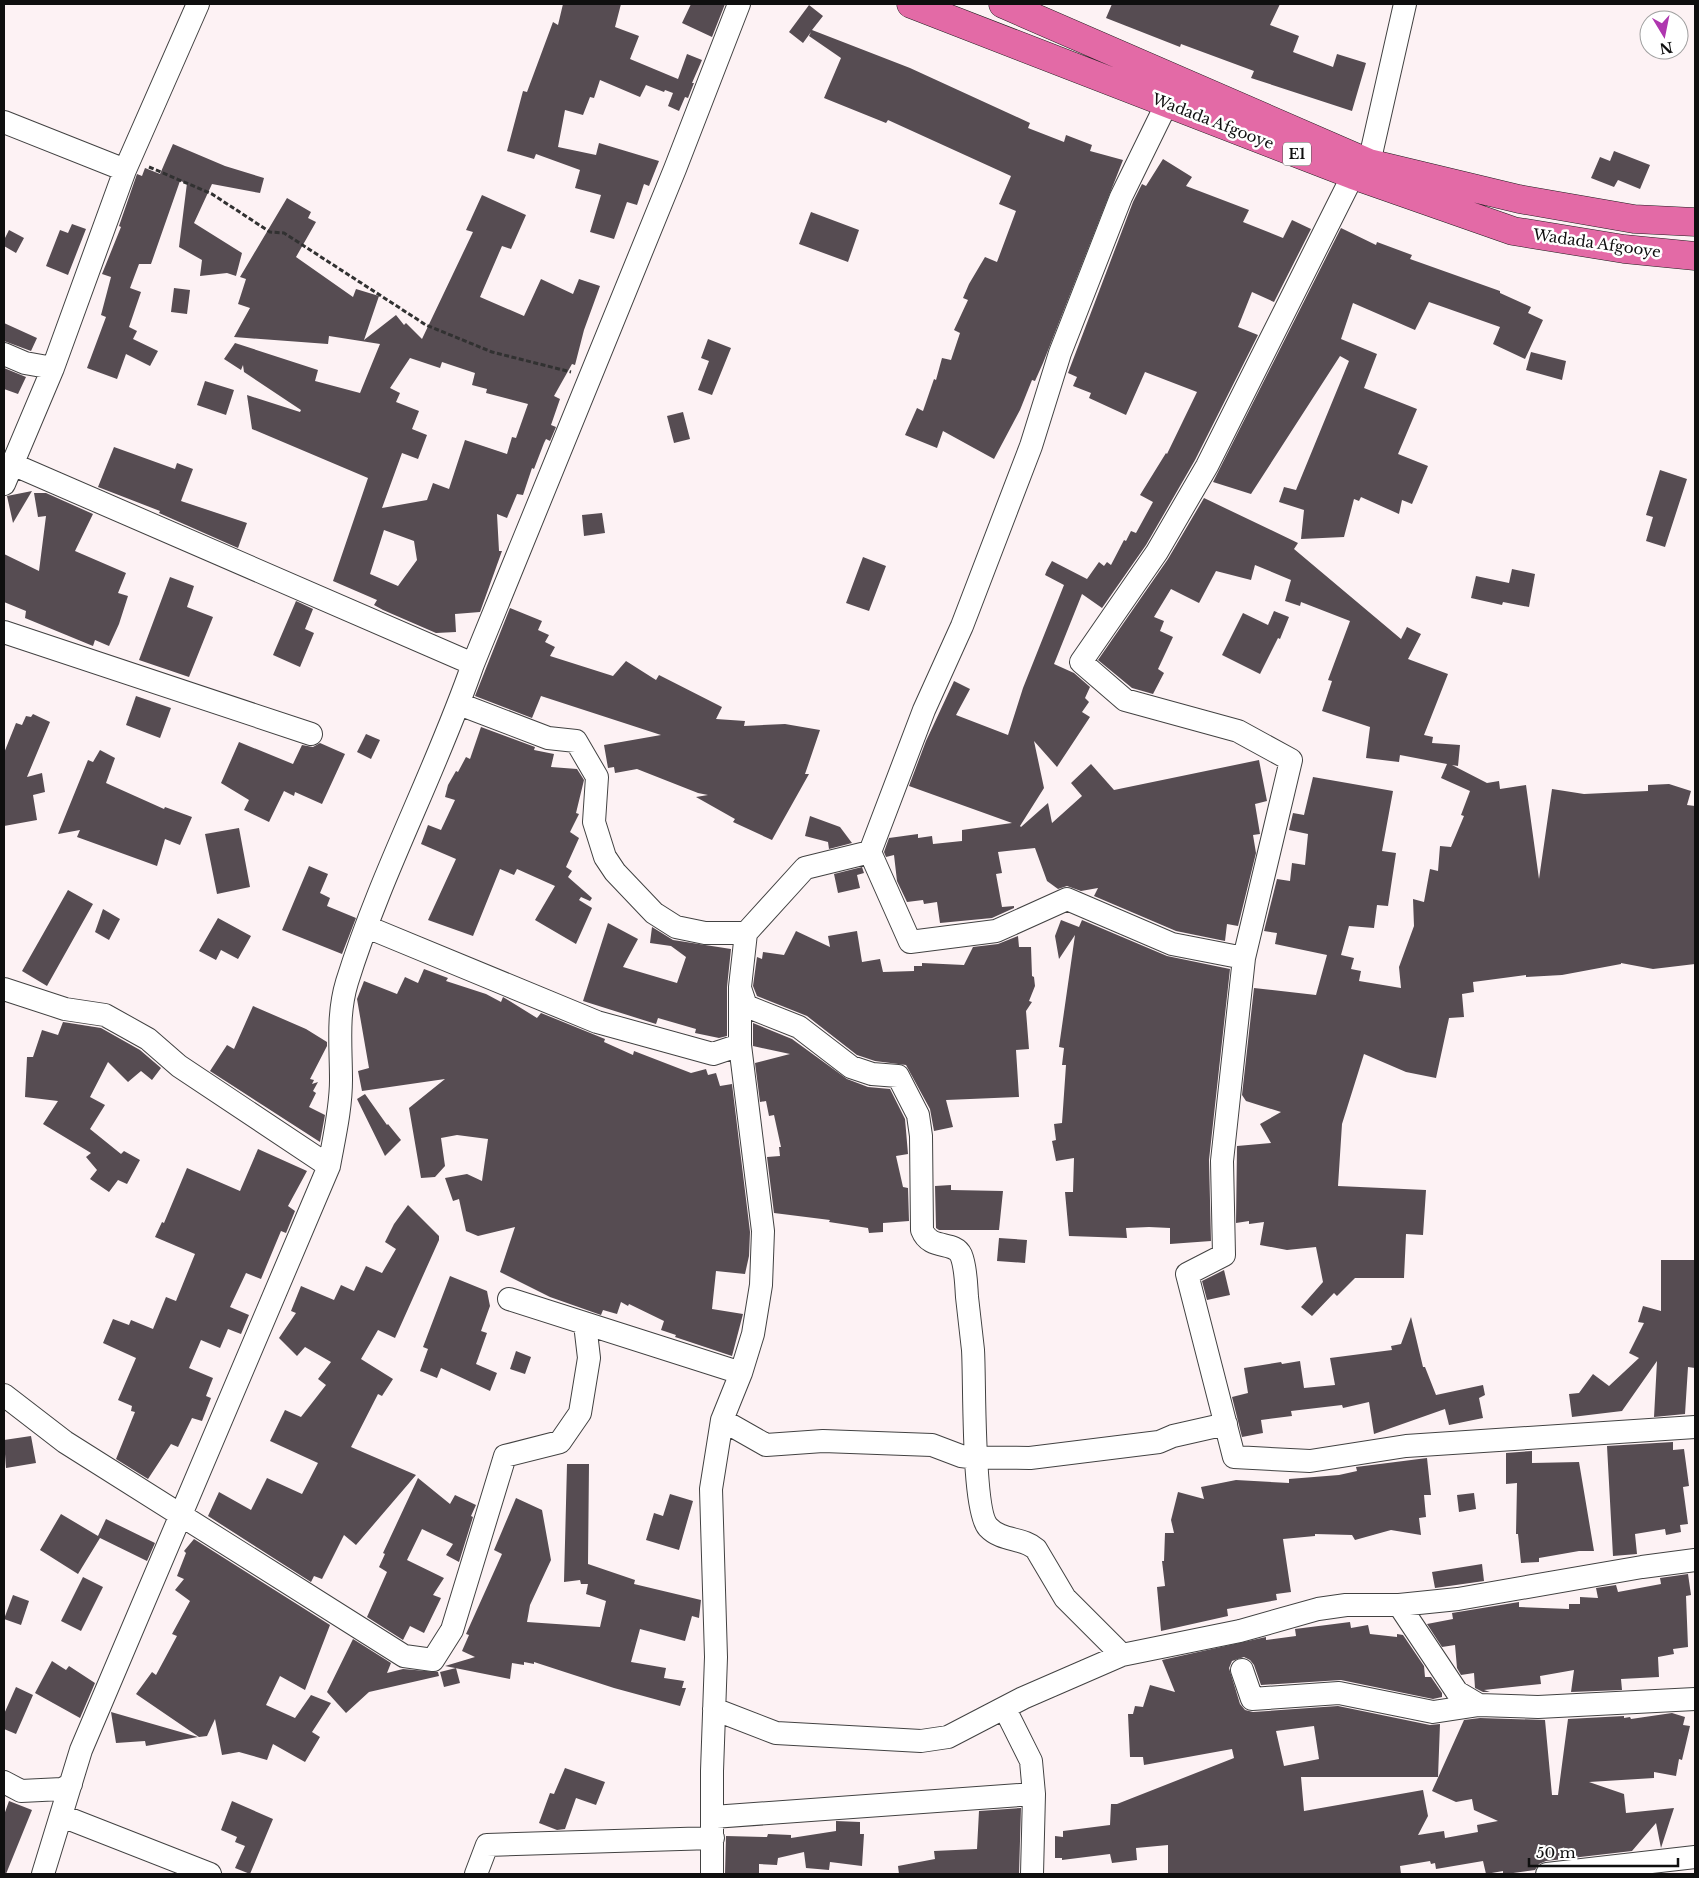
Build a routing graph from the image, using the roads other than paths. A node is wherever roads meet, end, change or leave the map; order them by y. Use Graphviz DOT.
graph roads {
  1 [pos="198,4"];
  2 [pos="738,4"];
  3 [pos="911,4"];
  4 [pos="1003,4"];
  5 [pos="1405,4"];
  6 [pos="1167,103"];
  7 [pos="4,122"];
  8 [pos="1361,169"];
  9 [pos="126,170"];
  10 [pos="1695,222"];
  11 [pos="1695,256"];
  12 [pos="4,354"];
  13 [pos="53,368"];
  14 [pos="10,459"];
  15 [pos="4,632"];
  16 [pos="473,664"];
  17 [pos="459,704"];
  18 [pos="311,734"];
  19 [pos="870,852"];
  20 [pos="367,927"];
  21 [pos="746,933"];
  22 [pos="1244,958"];
  23 [pos="740,987"];
  24 [pos="4,989"];
  25 [pos="740,1045"];
  26 [pos="329,1166"];
  27 [pos="509,1299"];
  28 [pos="586,1324"];
  29 [pos="741,1373"];
  30 [pos="4,1395"];
  31 [pos="722,1420"];
  32 [pos="1226,1424"];
  33 [pos="1695,1427"];
  34 [pos="976,1457"];
  35 [pos="180,1516"];
  36 [pos="1695,1560"];
  37 [pos="1399,1606"];
  38 [pos="1122,1655"];
  39 [pos="1242,1670"];
  40 [pos="1695,1699"];
  41 [pos="1479,1705"];
  42 [pos="1005,1708"];
  43 [pos="714,1710"];
  44 [pos="4,1782"];
  45 [pos="71,1784"];
  46 [pos="1034,1794"];
  47 [pos="62,1816"];
  48 [pos="713,1827"];
  49 [pos="1695,1857"];
  50 [pos="1695,1869"];
  51 [pos="43,1874"];
  52 [pos="210,1874"];
  53 [pos="476,1874"];
  54 [pos="712,1874"];
  55 [pos="1032,1874"];
  56 [pos="1547,1874"];
  57 [pos="1695,1874"];
  1 -- 9 [label="street"];
  2 -- 16 [label="street"];
  3 -- 6 [label="highway, Wadada Afgooye / E1"];
  4 -- 8 [label="highway, Wadada Afgooye / E1"];
  5 -- 8 [label="street"];
  6 -- 8 [label="highway, Wadada Afgooye / E1"];
  6 -- 19 [label="street"];
  7 -- 9 [label="street"];
  8 -- 10 [label="highway, Wadada Afgooye / E1"];
  8 -- 11 [label="highway, Wadada Afgooye / E1"];
  8 -- 22 [label="street"];
  9 -- 13 [label="street"];
  12 -- 13 [label="street"];
  13 -- 14 [label="street"];
  14 -- 16 [label="street"];
  15 -- 18 [label="street"];
  16 -- 17 [label="street"];
  17 -- 20 [label="street"];
  17 -- 21 [label="street"];
  19 -- 21 [label="street"];
  19 -- 22 [label="street"];
  20 -- 25 [label="street"];
  20 -- 26 [label="street"];
  21 -- 23 [label="street"];
  22 -- 32 [label="street"];
  23 -- 25 [label="street"];
  23 -- 34 [label="street"];
  24 -- 26 [label="street"];
  25 -- 29 [label="street"];
  26 -- 35 [label="street"];
  27 -- 28 [label="street"];
  28 -- 29 [label="street"];
  28 -- 35 [label="street"];
  29 -- 31 [label="street"];
  30 -- 35 [label="street"];
  31 -- 34 [label="street"];
  31 -- 43 [label="street"];
  32 -- 33 [label="street"];
  32 -- 34 [label="street"];
  34 -- 38 [label="street"];
  35 -- 45 [label="street"];
  36 -- 37 [label="street"];
  37 -- 38 [label="street"];
  37 -- 41 [label="street"];
  38 -- 42 [label="street"];
  39 -- 41 [label="street"];
  40 -- 41 [label="street"];
  42 -- 43 [label="street"];
  42 -- 46 [label="street"];
  43 -- 48 [label="street"];
  44 -- 45 [label="street"];
  45 -- 47 [label="street"];
  46 -- 48 [label="street"];
  46 -- 55 [label="street"];
  47 -- 51 [label="street"];
  47 -- 52 [label="street"];
  48 -- 53 [label="street"];
  48 -- 54 [label="street"];
  49 -- 56 [label="street"];
  50 -- 57 [label="street"];
}
